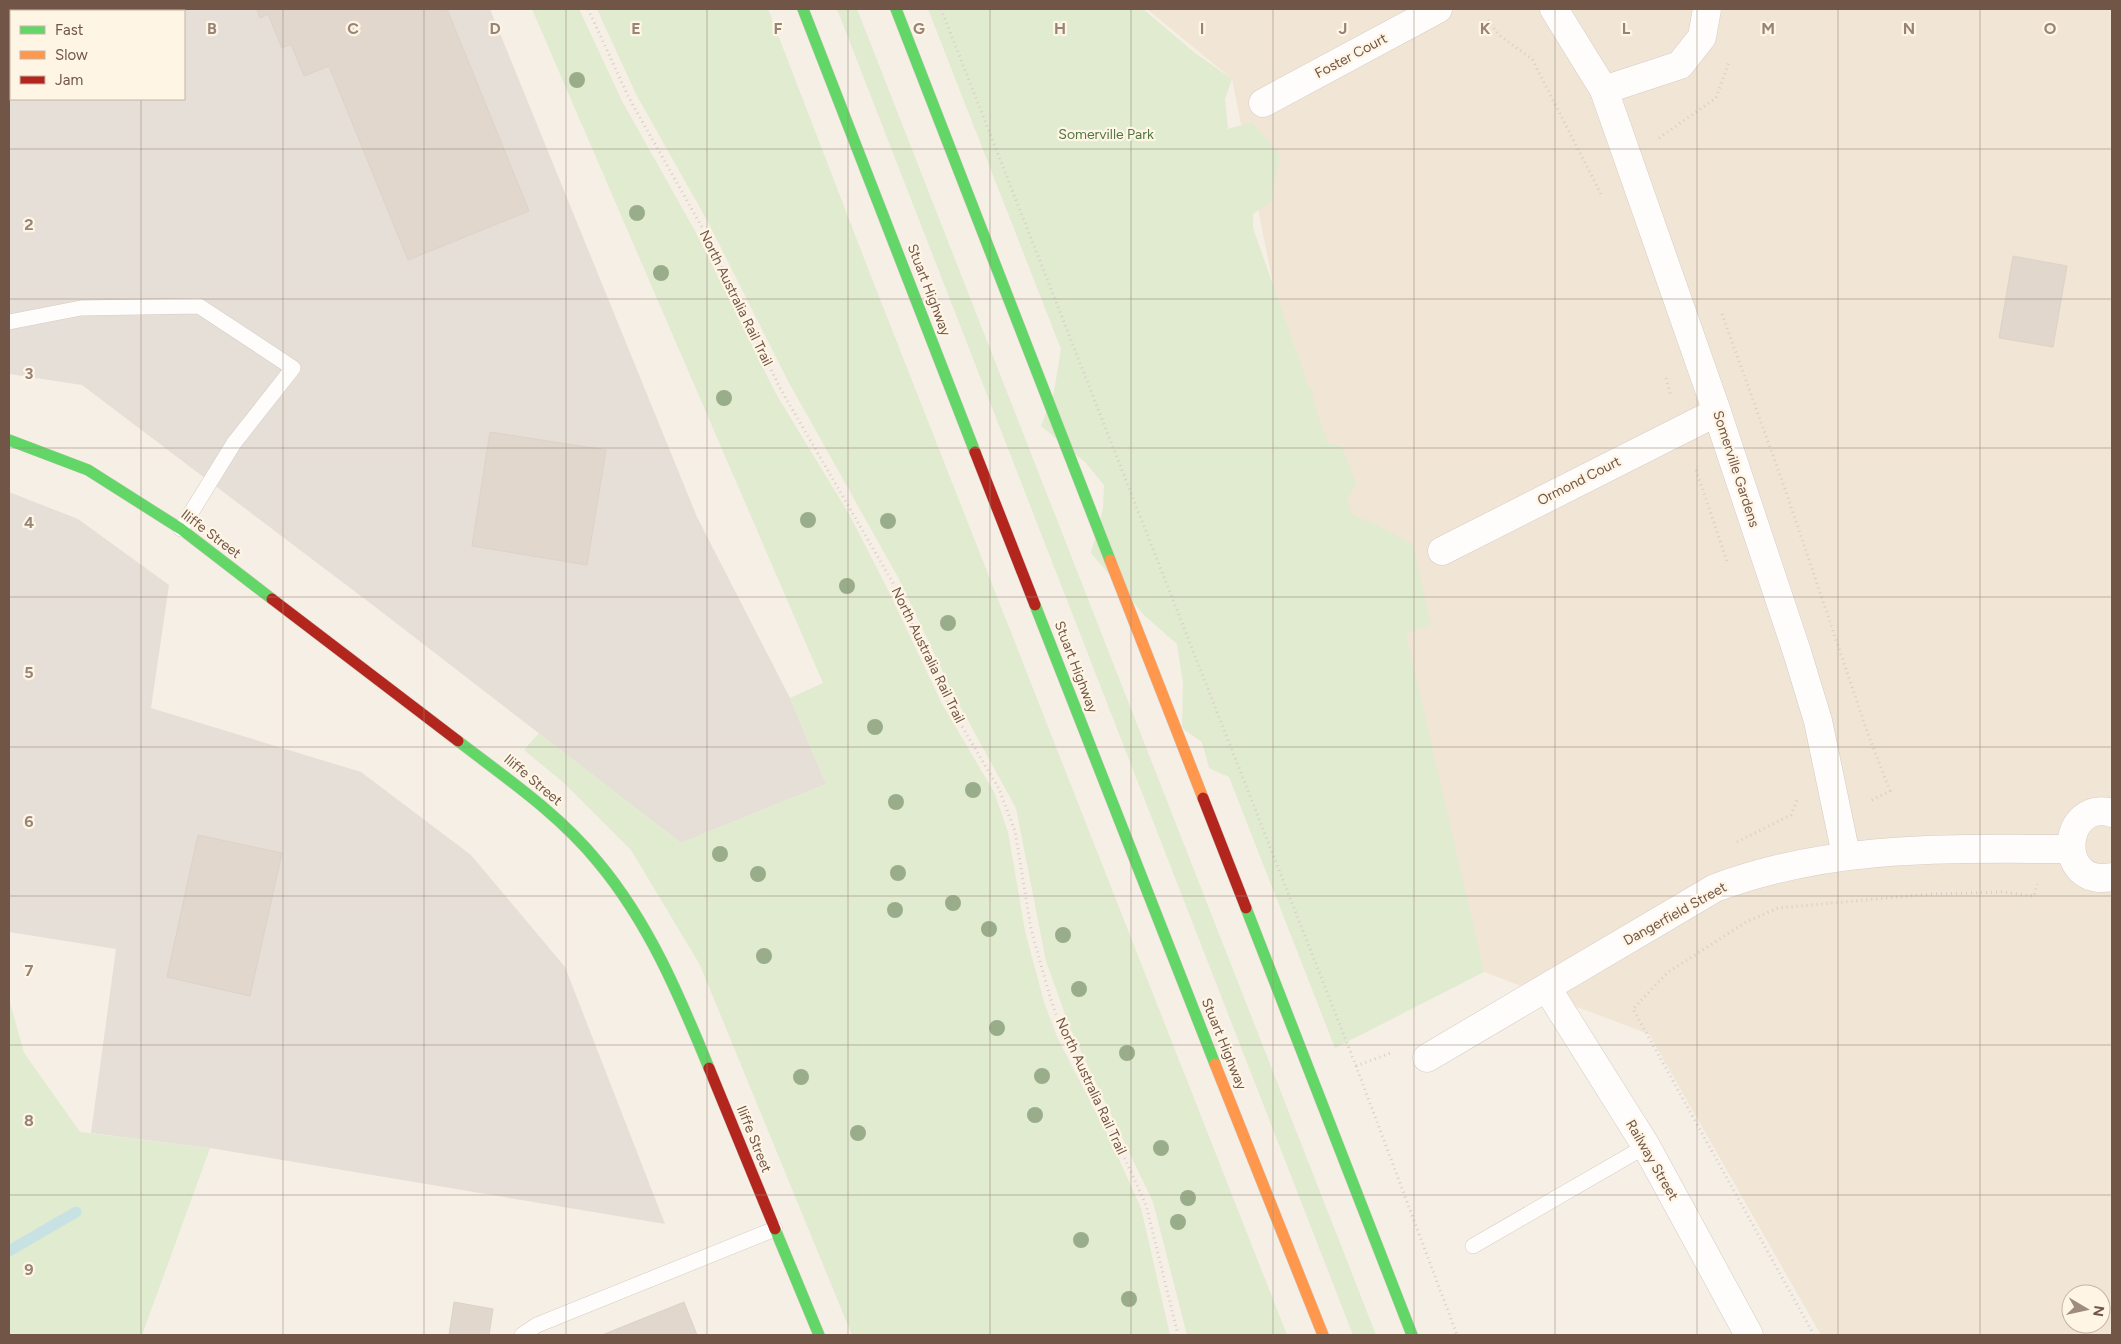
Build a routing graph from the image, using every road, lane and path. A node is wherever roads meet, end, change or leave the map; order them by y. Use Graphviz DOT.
graph roads {
  1 [pos="588,9"];
  2 [pos="803,9"];
  3 [pos="896,9"];
  4 [pos="941,9"];
  5 [pos="1438,9"];
  6 [pos="1554,9"];
  7 [pos="1707,9"];
  8 [pos="1488,20"];
  9 [pos="1731,55"];
  10 [pos="1604,90"];
  11 [pos="1263,103"];
  12 [pos="1662,147"];
  13 [pos="1606,204"];
  14 [pos="1720,307"];
  15 [pos="9,322"];
  16 [pos="1666,377"];
  17 [pos="1673,404"];
  18 [pos="1717,412"];
  19 [pos="9,440"];
  20 [pos="1696,470"];
  21 [pos="181,529"];
  22 [pos="1442,551"];
  23 [pos="1730,570"];
  24 [pos="1801,792"];
  25 [pos="1867,802"];
  26 [pos="2112,813"];
  27 [pos="1732,845"];
  28 [pos="2070,849"];
  29 [pos="1846,855"];
  30 [pos="2112,877"];
  31 [pos="2038,882"];
  32 [pos="1547,988"];
  33 [pos="1427,1058"];
  34 [pos="1646,1146"];
  35 [pos="775,1229"];
  36 [pos="1473,1246"];
  37 [pos="522,1335"];
  38 [pos="818,1335"];
  39 [pos="1178,1335"];
  40 [pos="1323,1335"];
  41 [pos="1412,1335"];
  42 [pos="1457,1335"];
  43 [pos="1749,1335"];
  44 [pos="1814,1335"];
  1 -- 39 [label="path, North Australia Rail Trail"];
  2 -- 40 [label="main road, Stuart Highway"];
  3 -- 41 [label="main road"];
  4 -- 42 [label="path"];
  5 -- 11 [label="street, Foster Court"];
  6 -- 10 [label="street, Somerville Gardens"];
  7 -- 10 [label="street"];
  8 -- 13 [label="path"];
  9 -- 12 [label="path"];
  10 -- 18 [label="street, Somerville Gardens"];
  14 -- 25 [label="path"];
  15 -- 21 [label="lane"];
  16 -- 17 [label="path"];
  18 -- 22 [label="street, Ormond Court"];
  18 -- 29 [label="street, Somerville Gardens"];
  19 -- 21 [label="main road, Iliffe Street"];
  20 -- 23 [label="path"];
  21 -- 35 [label="main road, Iliffe Street"];
  24 -- 27 [label="path"];
  26 -- 28 [label="street"];
  28 -- 29 [label="street, Dangerfield Street"];
  28 -- 30 [label="street"];
  29 -- 32 [label="street, Dangerfield Street"];
  31 -- 44 [label="path"];
  32 -- 33 [label="street, Dangerfield Street"];
  32 -- 34 [label="street, Railway Street"];
  34 -- 36 [label="lane"];
  34 -- 43 [label="street, Railway Street"];
  35 -- 37 [label="lane"];
  35 -- 38 [label="main road, Iliffe Street"];
}
